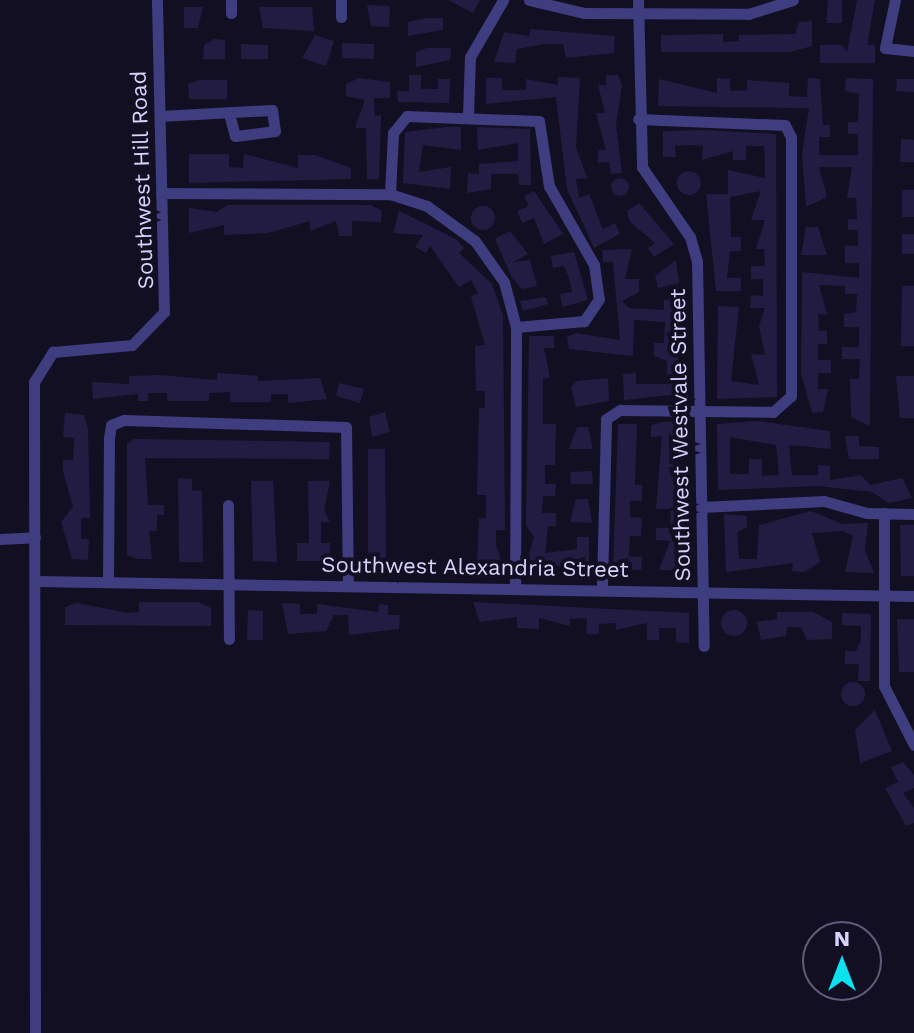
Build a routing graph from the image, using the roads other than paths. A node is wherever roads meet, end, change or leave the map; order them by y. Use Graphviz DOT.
graph roads {
  1 [pos="157,0"];
  2 [pos="341,0"];
  3 [pos="503,0"];
  4 [pos="529,0"];
  5 [pos="638,0"];
  6 [pos="748,0"];
  7 [pos="793,0"];
  8 [pos="895,0"];
  9 [pos="638,14"];
  10 [pos="748,14"];
  11 [pos="341,17"];
  12 [pos="914,51"];
  13 [pos="229,114"];
  14 [pos="160,116"];
  15 [pos="468,116"];
  16 [pos="638,119"];
  17 [pos="161,193"];
  18 [pos="390,194"];
  19 [pos="516,327"];
  20 [pos="697,410"];
  21 [pos="228,505"];
  22 [pos="702,507"];
  23 [pos="884,513"];
  24 [pos="914,514"];
  25 [pos="35,537"];
  26 [pos="0,539"];
  27 [pos="36,581"];
  28 [pos="108,582"];
  29 [pos="229,583"];
  30 [pos="348,584"];
  31 [pos="515,585"];
  32 [pos="602,586"];
  33 [pos="704,591"];
  34 [pos="884,593"];
  35 [pos="914,596"];
  36 [pos="229,639"];
  37 [pos="704,646"];
  38 [pos="913,740"];
  39 [pos="35,1033"];
  1 -- 14 [label="street, Southwest Hill Road"];
  2 -- 11 [label="street"];
  3 -- 15 [label="street"];
  4 -- 9 [label="street"];
  5 -- 9 [label="street, Southwest Westvale Street"];
  6 -- 10 [label="street"];
  7 -- 10 [label="street"];
  8 -- 12 [label="street"];
  9 -- 10 [label="street"];
  9 -- 16 [label="street, Southwest Westvale Street"];
  13 -- 14 [label="street"];
  14 -- 17 [label="street, Southwest Hill Road"];
  15 -- 18 [label="street"];
  15 -- 19 [label="street"];
  16 -- 20 [label="street, Southwest Westvale Street"];
  16 -- 20 [label="street"];
  17 -- 18 [label="street"];
  17 -- 25 [label="street, Southwest Hill Road"];
  18 -- 19 [label="street"];
  19 -- 31 [label="street"];
  20 -- 22 [label="street, Southwest Westvale Street"];
  20 -- 32 [label="street"];
  21 -- 29 [label="street"];
  22 -- 23 [label="street"];
  22 -- 33 [label="street, Southwest Westvale Street"];
  23 -- 24 [label="street"];
  23 -- 34 [label="street"];
  25 -- 26 [label="street"];
  25 -- 27 [label="street, Southwest Hill Road"];
  27 -- 28 [label="street, Southwest Alexandria Street"];
  27 -- 39 [label="street, Southwest Hill Road"];
  28 -- 29 [label="street, Southwest Alexandria Street"];
  28 -- 30 [label="street"];
  29 -- 30 [label="street, Southwest Alexandria Street"];
  29 -- 36 [label="street"];
  30 -- 31 [label="street, Southwest Alexandria Street"];
  31 -- 32 [label="street, Southwest Alexandria Street"];
  32 -- 33 [label="street, Southwest Alexandria Street"];
  33 -- 34 [label="street, Southwest Alexandria Street"];
  33 -- 37 [label="street, Southwest Westvale Street"];
  34 -- 35 [label="street, Southwest Alexandria Street"];
  34 -- 38 [label="street"];
}
